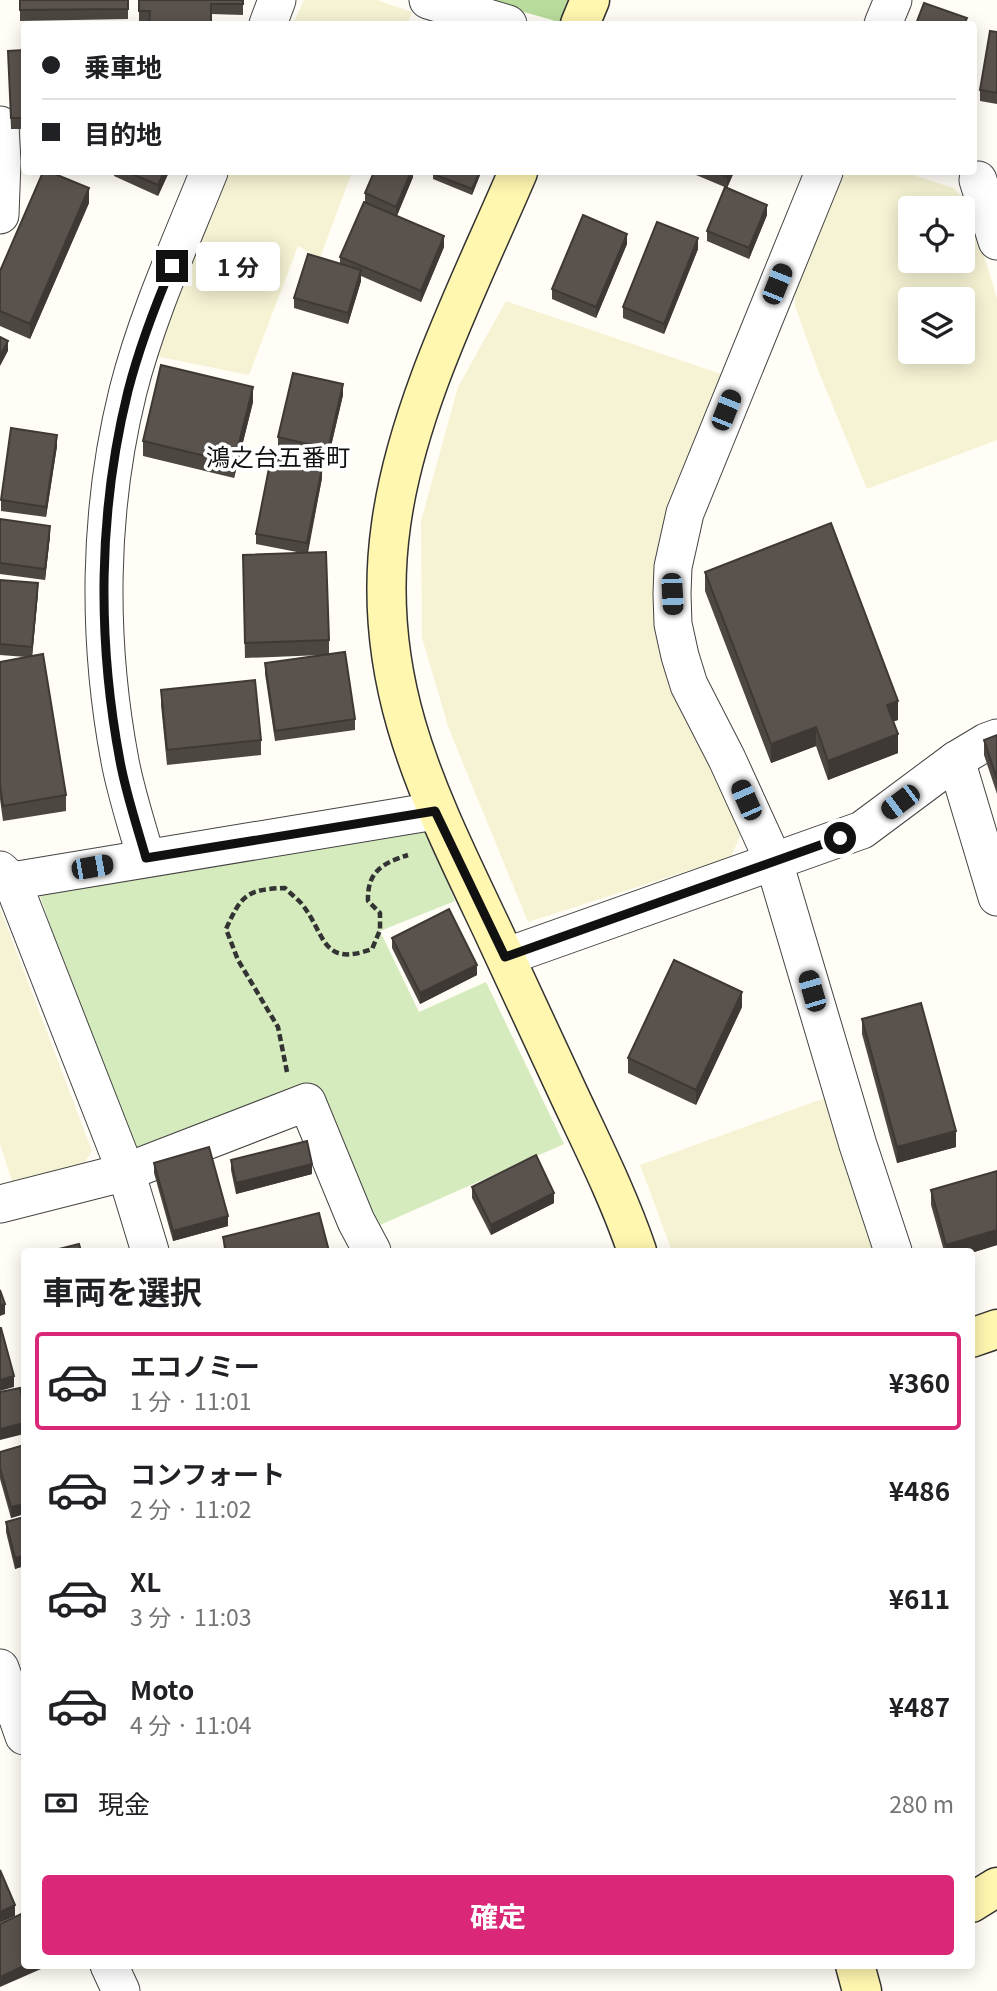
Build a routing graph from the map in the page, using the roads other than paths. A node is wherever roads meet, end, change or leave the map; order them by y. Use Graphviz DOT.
graph roads {
  1 [pos="277,0"];
  2 [pos="428,0"];
  3 [pos="590,0"];
  4 [pos="893,0"];
  5 [pos="269,21"];
  6 [pos="498,21"];
  7 [pos="581,21"];
  8 [pos="884,21"];
  9 [pos="0,125"];
  10 [pos="208,175"];
  11 [pos="517,175"];
  12 [pos="823,175"];
  13 [pos="975,175"];
  14 [pos="0,215"];
  15 [pos="997,241"];
  16 [pos="997,738"];
  17 [pos="956,760"];
  18 [pos="435,811"];
  19 [pos="146,858"];
  20 [pos="774,862"];
  21 [pos="6,876"];
  22 [pos="997,897"];
  23 [pos="505,957"];
  24 [pos="127,1172"];
  25 [pos="0,1204"];
  26 [pos="149,1248"];
  27 [pos="370,1248"];
  28 [pos="636,1248"];
  29 [pos="892,1248"];
  30 [pos="997,1329"];
  31 [pos="975,1337"];
  32 [pos="0,1668"];
  33 [pos="21,1728"];
  34 [pos="997,1887"];
  35 [pos="975,1901"];
  36 [pos="111,1969"];
  37 [pos="121,1991"];
  1 -- 5 [label="street"];
  2 -- 6 [label="street"];
  3 -- 7 [label="street"];
  4 -- 8 [label="street"];
  9 -- 14 [label="street"];
  10 -- 19 [label="street"];
  11 -- 18 [label="street"];
  12 -- 20 [label="street"];
  13 -- 15 [label="street"];
  16 -- 17 [label="street"];
  17 -- 20 [label="street"];
  17 -- 22 [label="street"];
  18 -- 19 [label="street"];
  18 -- 23 [label="street"];
  19 -- 21 [label="street"];
  20 -- 23 [label="street"];
  20 -- 29 [label="street"];
  21 -- 24 [label="street"];
  23 -- 28 [label="street"];
  24 -- 25 [label="street"];
  24 -- 26 [label="street"];
  24 -- 27 [label="street"];
  30 -- 31 [label="street"];
  32 -- 33 [label="street"];
  34 -- 35 [label="street"];
  36 -- 37 [label="street"];
}
